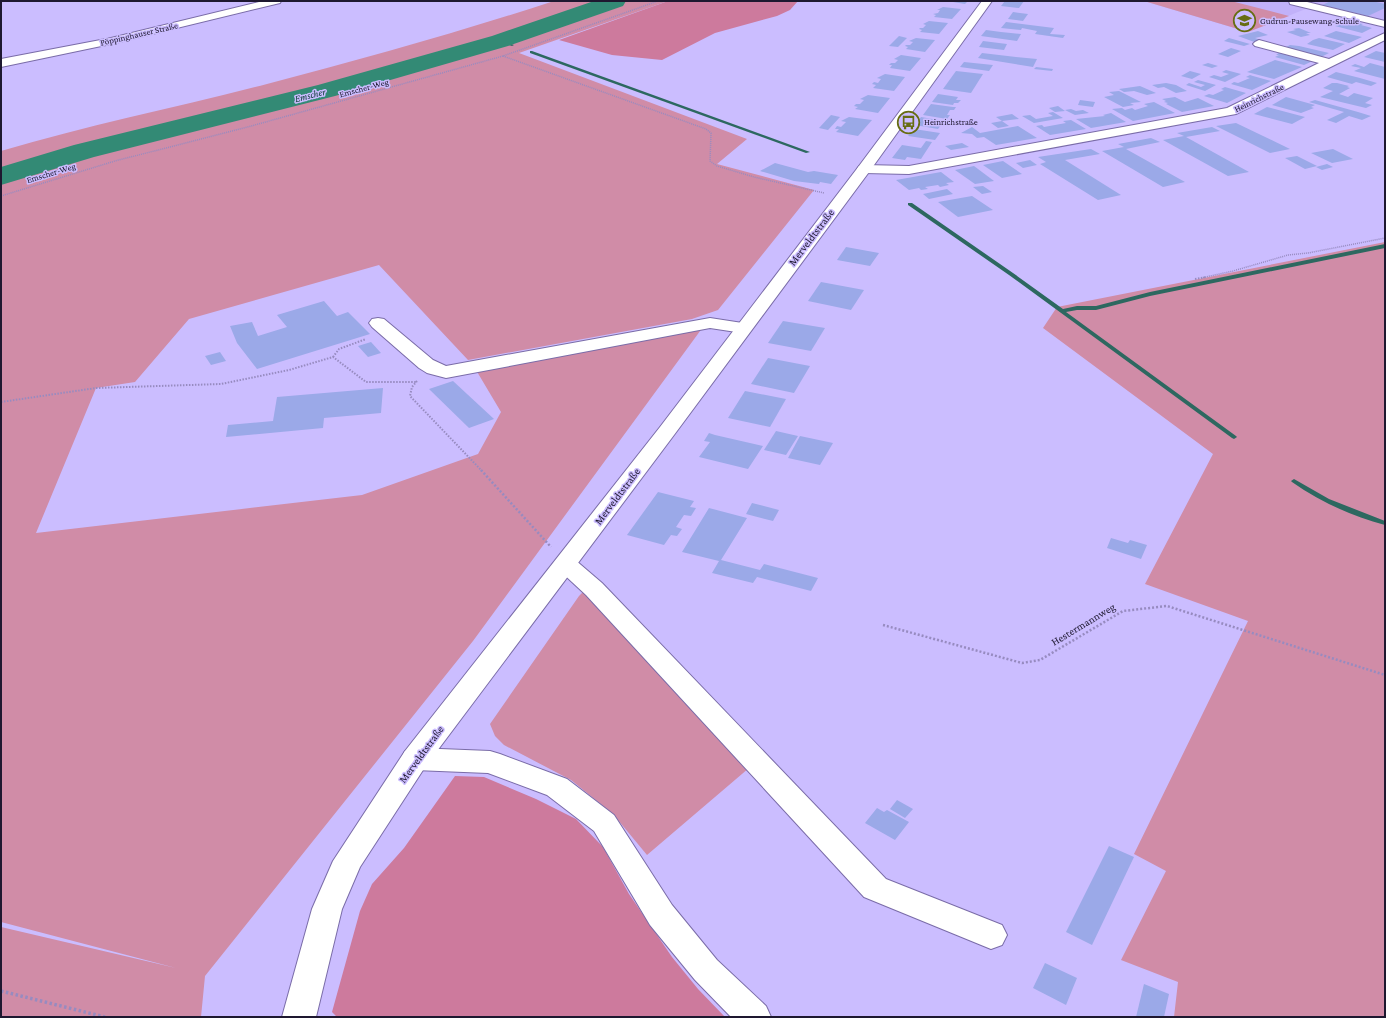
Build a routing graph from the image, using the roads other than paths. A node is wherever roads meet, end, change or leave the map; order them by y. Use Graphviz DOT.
graph roads {
  1 [pos="276,1"];
  2 [pos="987,1"];
  3 [pos="1294,2"];
  4 [pos="1385,24"];
  5 [pos="1385,36"];
  6 [pos="1260,44"];
  7 [pos="1,63"];
  8 [pos="1331,63"];
  9 [pos="864,169"];
  10 [pos="383,328"];
  11 [pos="743,328"];
  12 [pos="566,564"];
  13 [pos="415,759"];
  14 [pos="991,935"];
  15 [pos="299,1017"];
  16 [pos="754,1017"];
  1 -- 7 [label="main road, Pöppinghauser Straße"];
  2 -- 9 [label="main road, Merveldtstraße"];
  3 -- 4 [label="main road"];
  5 -- 8 [label="main road, Heinrichstraße"];
  6 -- 8 [label="main road"];
  8 -- 9 [label="main road, Heinrichstraße"];
  9 -- 11 [label="main road, Merveldtstraße"];
  10 -- 11 [label="main road"];
  11 -- 12 [label="main road, Merveldtstraße"];
  12 -- 13 [label="main road, Merveldtstraße"];
  12 -- 14 [label="main road"];
  13 -- 15 [label="main road, Merveldtstraße"];
  13 -- 16 [label="main road"];
}
